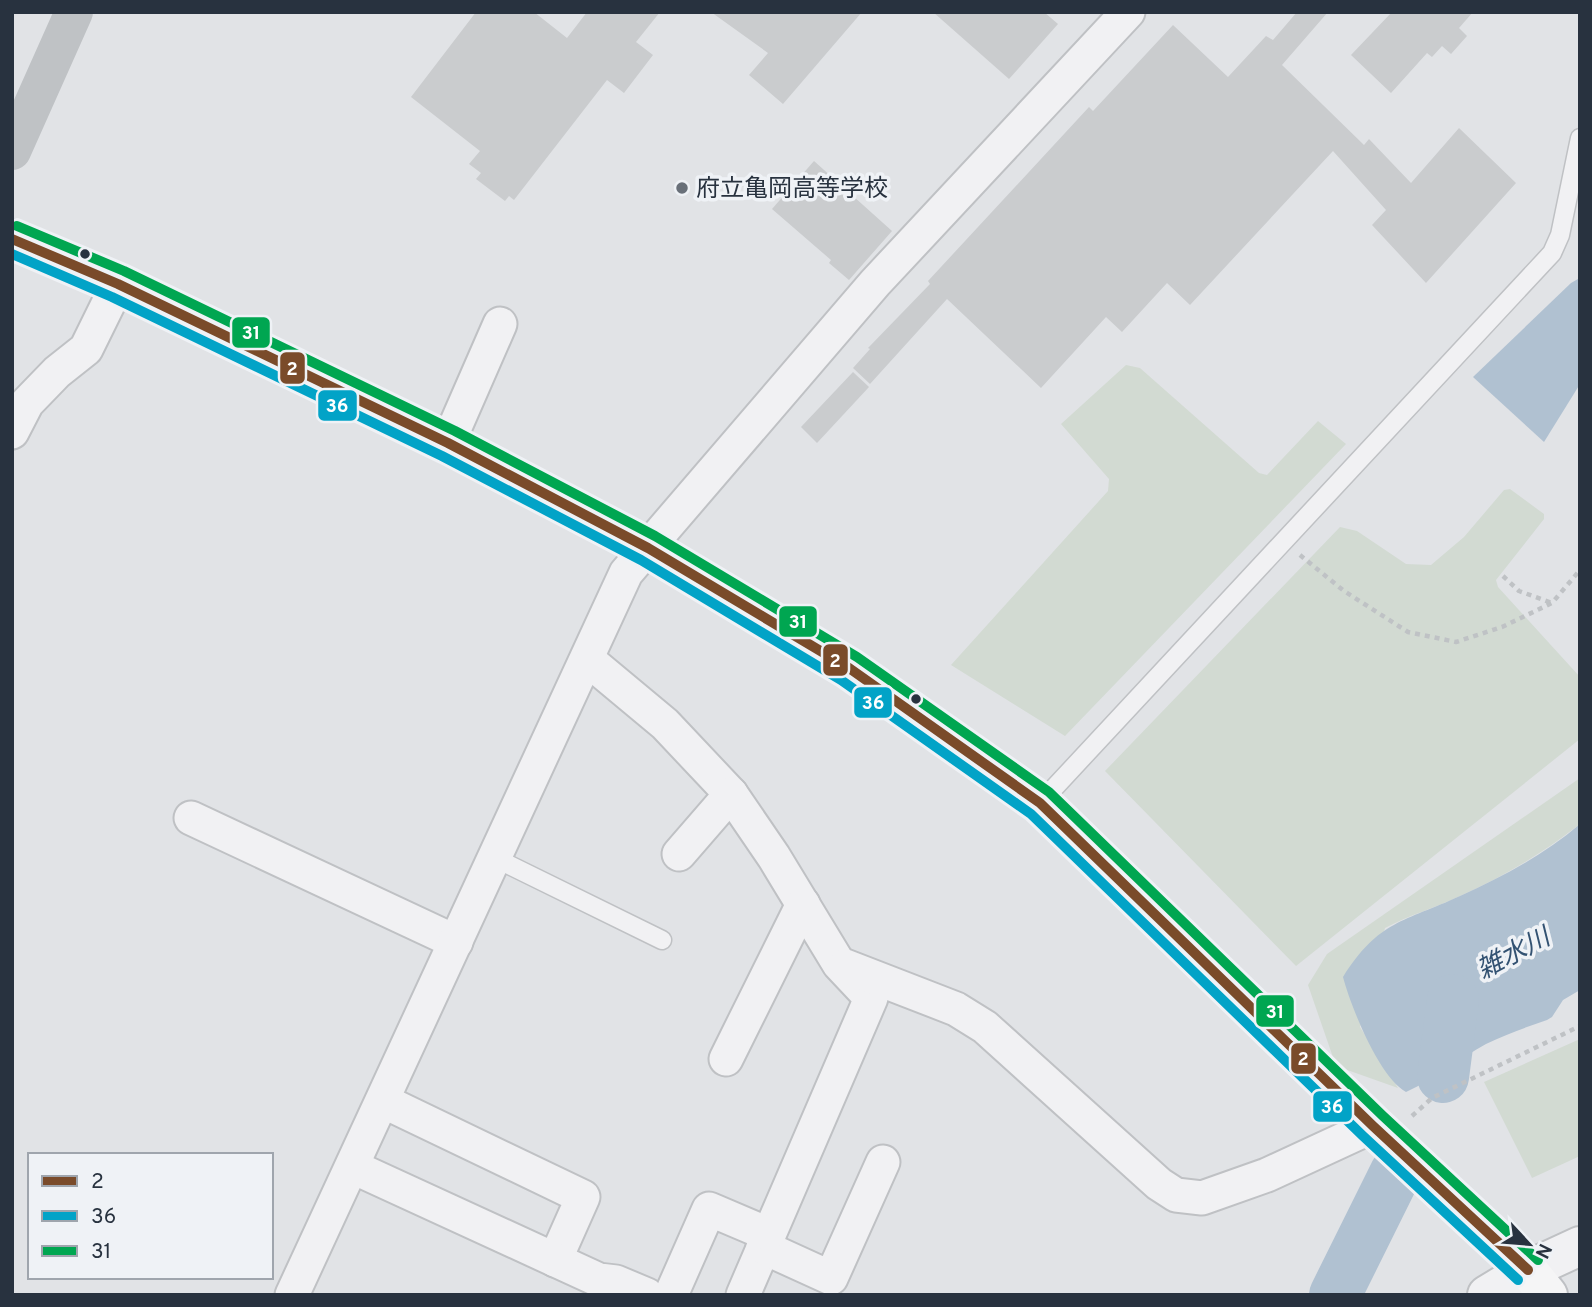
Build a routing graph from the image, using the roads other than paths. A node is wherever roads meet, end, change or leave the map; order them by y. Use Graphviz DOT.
graph roads {
  1 [pos="74,12"];
  2 [pos="1128,12"];
  3 [pos="1580,138"];
  4 [pos="12,151"];
  5 [pos="12,239"];
  6 [pos="118,284"];
  7 [pos="500,324"];
  8 [pos="12,432"];
  9 [pos="448,443"];
  10 [pos="648,548"];
  11 [pos="587,659"];
  12 [pos="731,794"];
  13 [pos="1040,803"];
  14 [pos="191,818"];
  15 [pos="679,854"];
  16 [pos="495,858"];
  17 [pos="803,904"];
  18 [pos="662,940"];
  19 [pos="456,942"];
  20 [pos="839,964"];
  21 [pos="726,1059"];
  22 [pos="383,1101"];
  23 [pos="1380,1132"];
  24 [pos="883,1162"];
  25 [pos="353,1167"];
  26 [pos="765,1240"];
  27 [pos="1580,1246"];
  28 [pos="555,1260"];
  29 [pos="1538,1282"];
  30 [pos="596,1288"];
  31 [pos="292,1295"];
  32 [pos="647,1295"];
  33 [pos="671,1295"];
  34 [pos="743,1295"];
  35 [pos="1487,1295"];
  1 -- 4 [label="main road"];
  2 -- 10 [label="street"];
  3 -- 13 [label="lane"];
  5 -- 6 [label="main road"];
  6 -- 8 [label="street"];
  6 -- 9 [label="main road"];
  7 -- 9 [label="street"];
  9 -- 10 [label="main road"];
  10 -- 11 [label="street"];
  10 -- 13 [label="main road"];
  11 -- 12 [label="street"];
  11 -- 16 [label="street"];
  12 -- 15 [label="street"];
  12 -- 17 [label="street"];
  13 -- 23 [label="main road"];
  14 -- 19 [label="street"];
  16 -- 18 [label="lane"];
  16 -- 19 [label="street"];
  17 -- 20 [label="street"];
  17 -- 21 [label="street"];
  19 -- 22 [label="street"];
  20 -- 23 [label="street"];
  20 -- 26 [label="street"];
  22 -- 25 [label="street"];
  22 -- 28 [label="street"];
  23 -- 29 [label="main road"];
  24 -- 26 [label="street"];
  25 -- 28 [label="street"];
  25 -- 31 [label="street"];
  26 -- 33 [label="street"];
  26 -- 34 [label="street"];
  27 -- 29 [label="street"];
  28 -- 30 [label="street"];
  29 -- 35 [label="street"];
  30 -- 32 [label="street"];
}
